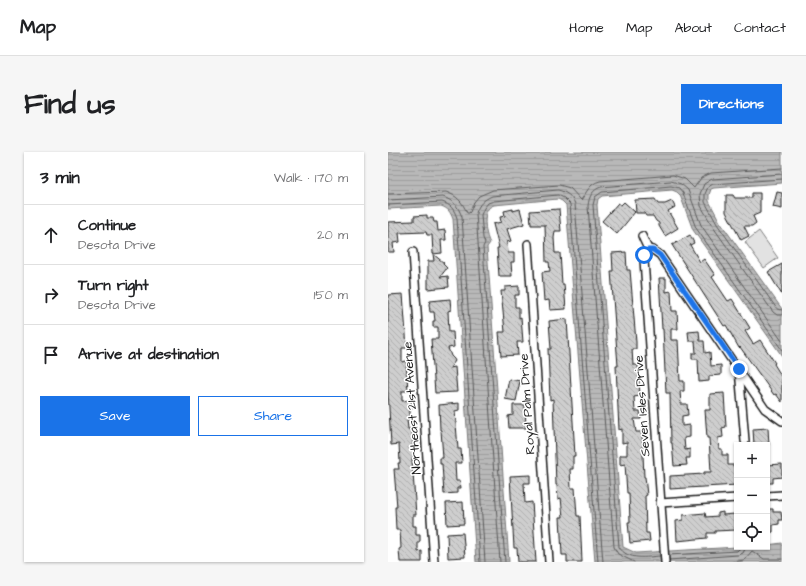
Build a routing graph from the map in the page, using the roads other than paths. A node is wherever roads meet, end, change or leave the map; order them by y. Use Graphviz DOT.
graph roads {
  1 [pos="642,236"];
  2 [pos="528,244"];
  3 [pos="648,250"];
  4 [pos="413,252"];
  5 [pos="739,369"];
  6 [pos="782,421"];
  7 [pos="745,441"];
  8 [pos="782,495"];
  9 [pos="770,496"];
  10 [pos="734,498"];
  11 [pos="660,503"];
  12 [pos="434,562"];
  13 [pos="549,562"];
  14 [pos="664,562"];
  1 -- 3 [label="street"];
  2 -- 13 [label="street, Royal Palm Drive"];
  3 -- 5 [label="street"];
  3 -- 11 [label="street, Seven Isles Drive"];
  4 -- 12 [label="street, Northeast 21st Avenue"];
  5 -- 6 [label="street"];
  5 -- 7 [label="street"];
  8 -- 9 [label="street"];
  10 -- 11 [label="street"];
  11 -- 14 [label="street, Seven Isles Drive"];
}
